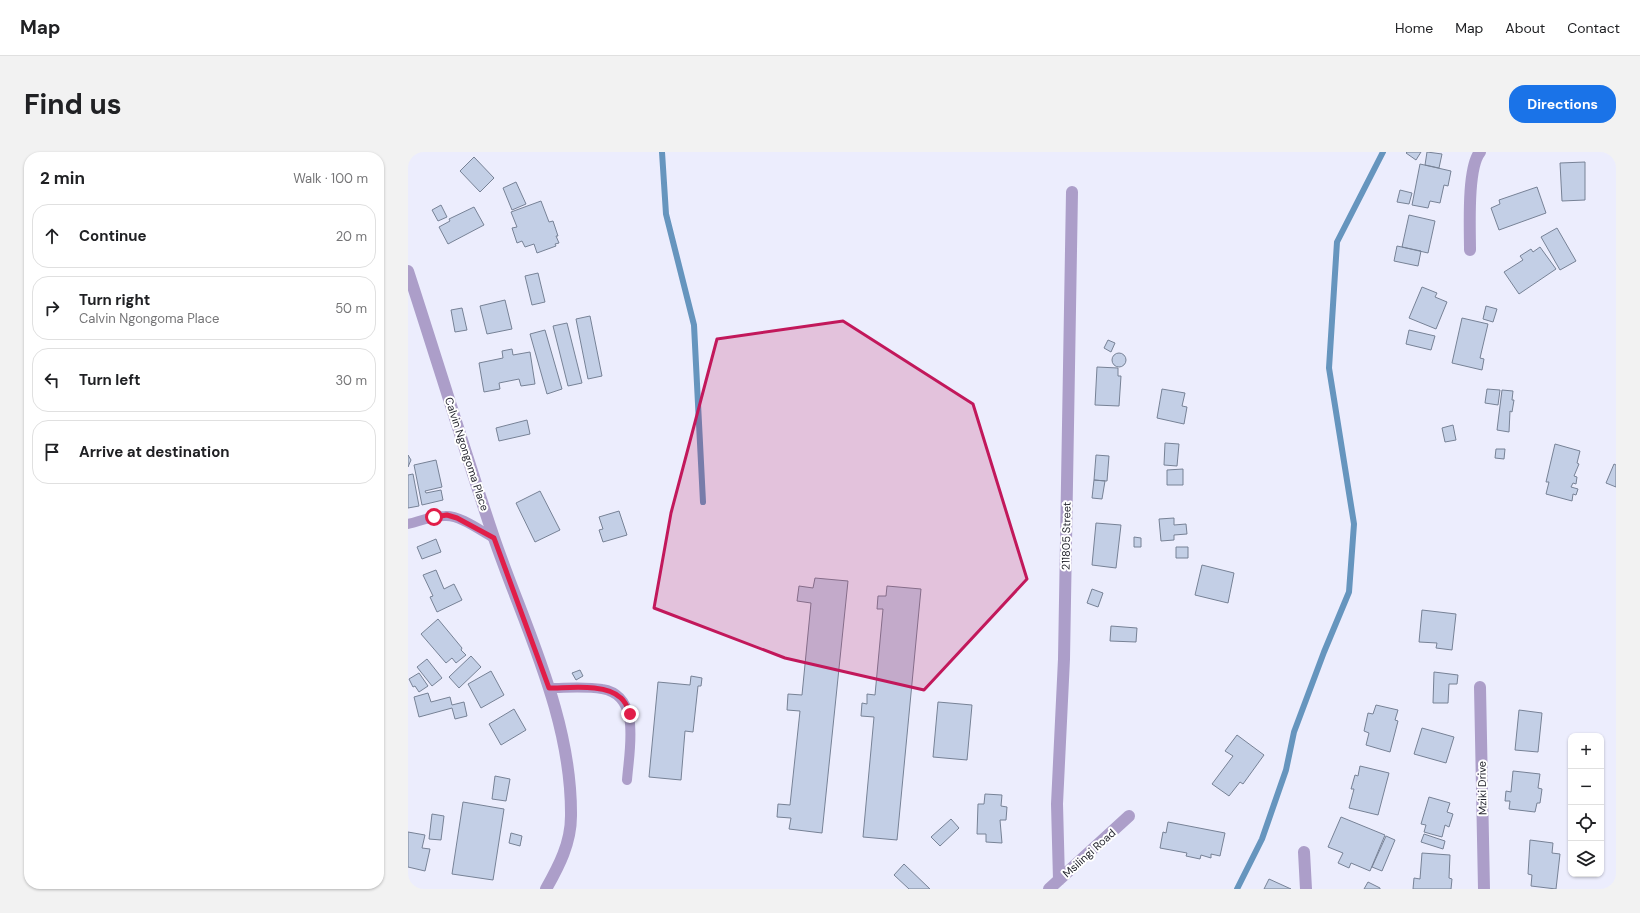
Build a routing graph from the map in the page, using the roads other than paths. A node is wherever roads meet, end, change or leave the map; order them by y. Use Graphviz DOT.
graph roads {
  1 [pos="1480,152"];
  2 [pos="1072,192"];
  3 [pos="1470,250"];
  4 [pos="408,271"];
  5 [pos="408,524"];
  6 [pos="494,538"];
  7 [pos="1480,687"];
  8 [pos="549,688"];
  9 [pos="627,780"];
  10 [pos="1129,816"];
  11 [pos="1304,852"];
  12 [pos="1059,880"];
  13 [pos="546,889"];
  14 [pos="1049,889"];
  15 [pos="1306,889"];
  16 [pos="1484,889"];
  1 -- 3 [label="street"];
  2 -- 12 [label="street, 211805 Street"];
  4 -- 6 [label="street, Calvin Ngongoma Place"];
  5 -- 6 [label="lane"];
  6 -- 8 [label="street, Calvin Ngongoma Place"];
  7 -- 16 [label="street, Mziki Drive"];
  8 -- 9 [label="lane"];
  8 -- 13 [label="street, Calvin Ngongoma Place"];
  10 -- 12 [label="street, Msilingi Road"];
  11 -- 15 [label="street"];
  12 -- 14 [label="street, Msilingi Road"];
}
